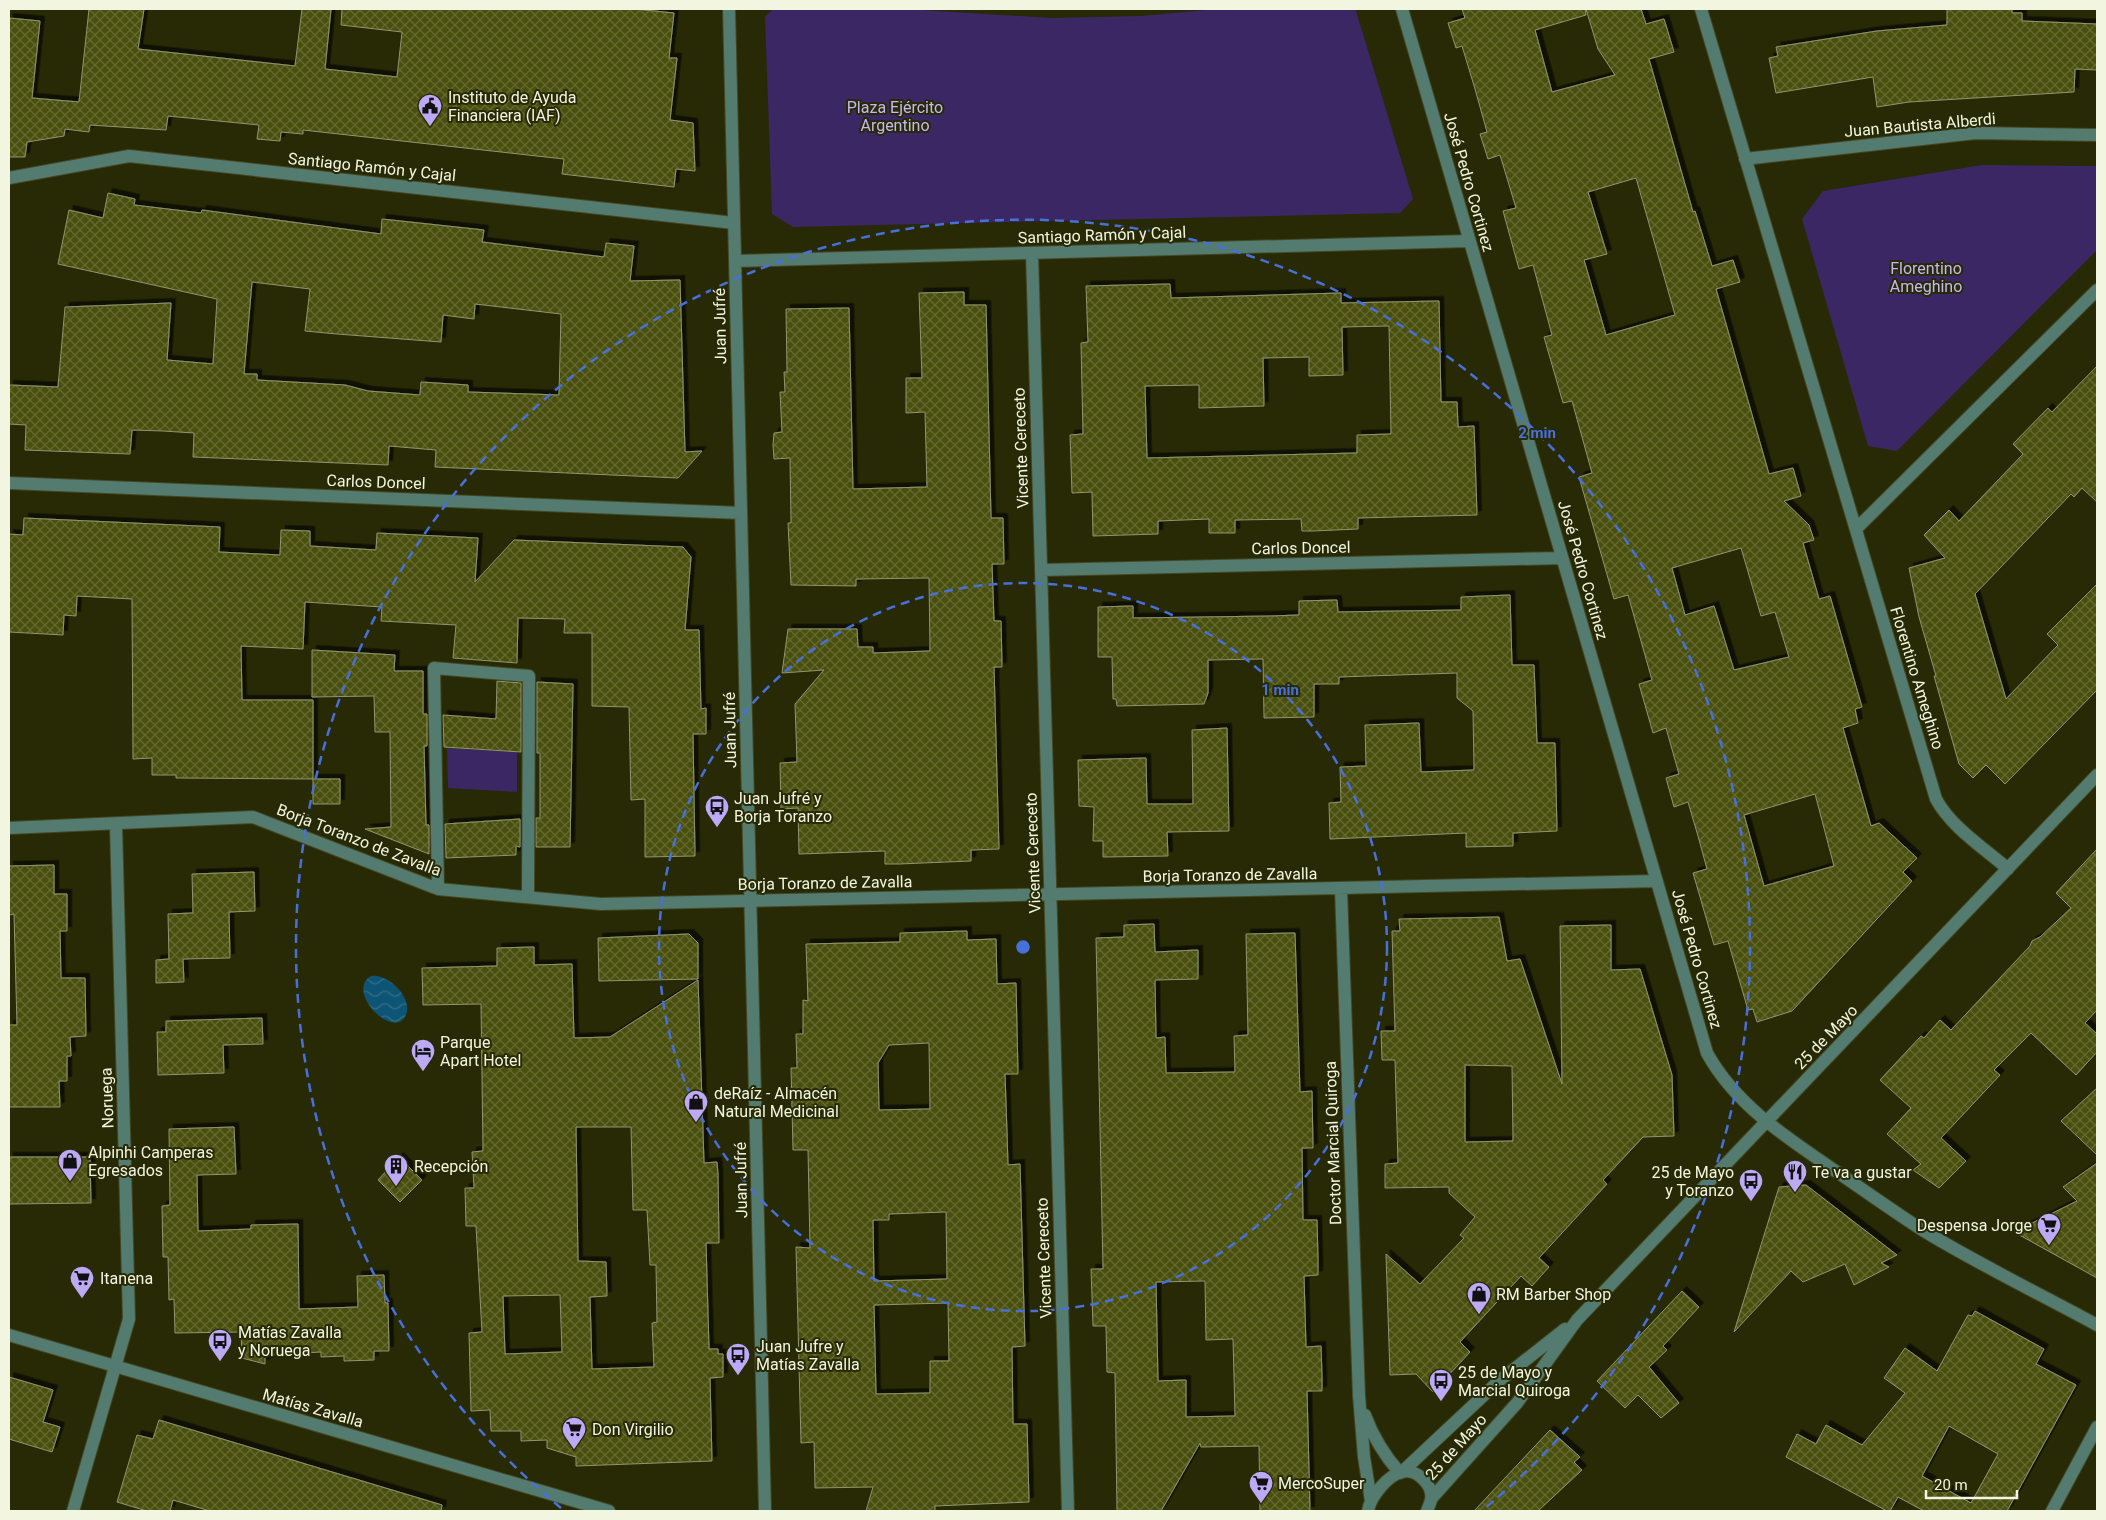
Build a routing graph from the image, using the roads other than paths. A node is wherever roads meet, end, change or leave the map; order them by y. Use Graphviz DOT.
graph roads {
  1 [pos="728,9"];
  2 [pos="1402,9"];
  3 [pos="1701,9"];
  4 [pos="2097,135"];
  5 [pos="1745,159"];
  6 [pos="9,178"];
  7 [pos="734,223"];
  8 [pos="1469,240"];
  9 [pos="1032,253"];
  10 [pos="735,261"];
  11 [pos="2097,290"];
  12 [pos="9,482"];
  13 [pos="741,513"];
  14 [pos="1856,529"];
  15 [pos="1562,558"];
  16 [pos="1041,570"];
  17 [pos="2097,775"];
  18 [pos="116,825"];
  19 [pos="9,828"];
  20 [pos="2008,869"];
  21 [pos="1657,880"];
  22 [pos="1341,889"];
  23 [pos="438,890"];
  24 [pos="1050,895"];
  25 [pos="528,897"];
  26 [pos="750,900"];
  27 [pos="1766,1122"];
  28 [pos="1577,1320"];
  29 [pos="2097,1325"];
  30 [pos="9,1336"];
  31 [pos="116,1367"];
  32 [pos="1358,1396"];
  33 [pos="2097,1427"];
  34 [pos="1401,1472"];
  35 [pos="1429,1505"];
  36 [pos="1368,1508"];
  37 [pos="73,1511"];
  38 [pos="609,1511"];
  39 [pos="765,1511"];
  40 [pos="1068,1511"];
  41 [pos="2052,1511"];
  1 -- 7 [label="street, Juan Jufré"];
  2 -- 8 [label="street, José Pedro Cortinez"];
  3 -- 5 [label="street, Florentino Ameghino"];
  4 -- 5 [label="street, Juan Bautista Alberdi"];
  5 -- 14 [label="street, Florentino Ameghino"];
  6 -- 7 [label="street, Santiago Ramón y Cajal"];
  7 -- 10 [label="street, Juan Jufré"];
  8 -- 9 [label="street, Santiago Ramón y Cajal"];
  8 -- 15 [label="street, José Pedro Cortinez"];
  9 -- 10 [label="street, Santiago Ramón y Cajal"];
  9 -- 16 [label="street, Vicente Cereceto"];
  10 -- 13 [label="street, Juan Jufré"];
  11 -- 14 [label="street"];
  12 -- 13 [label="street, Carlos Doncel"];
  13 -- 26 [label="street, Juan Jufré"];
  14 -- 20 [label="street, Florentino Ameghino"];
  15 -- 16 [label="street, Carlos Doncel"];
  15 -- 21 [label="street, José Pedro Cortinez"];
  16 -- 24 [label="street, Vicente Cereceto"];
  17 -- 20 [label="street, 25 de Mayo"];
  18 -- 19 [label="street, Borja Toranzo de Zavalla"];
  18 -- 23 [label="street, Borja Toranzo de Zavalla"];
  18 -- 31 [label="street, Noruega"];
  20 -- 27 [label="street, 25 de Mayo"];
  21 -- 22 [label="street, Borja Toranzo de Zavalla"];
  21 -- 27 [label="street, José Pedro Cortinez"];
  22 -- 24 [label="street, Borja Toranzo de Zavalla"];
  22 -- 32 [label="street, Doctor Marcial Quiroga"];
  23 -- 25 [label="street, Borja Toranzo de Zavalla"];
  23 -- 25 [label="street"];
  24 -- 26 [label="street, Borja Toranzo de Zavalla"];
  24 -- 40 [label="street, Vicente Cereceto"];
  25 -- 26 [label="street, Borja Toranzo de Zavalla"];
  26 -- 39 [label="street, Juan Jufré"];
  27 -- 28 [label="street, 25 de Mayo"];
  27 -- 29 [label="street"];
  28 -- 34 [label="street, 25 de Mayo"];
  28 -- 35 [label="street, 25 de Mayo"];
  30 -- 31 [label="street, Matías Zavalla"];
  31 -- 37 [label="street, Noruega"];
  31 -- 38 [label="street, Matías Zavalla"];
  32 -- 34 [label="street, Doctor Marcial Quiroga"];
  32 -- 36 [label="street, Doctor Marcial Quiroga"];
  33 -- 41 [label="street"];
  34 -- 35 [label="street"];
  34 -- 36 [label="street, 25 de Mayo"];
}
